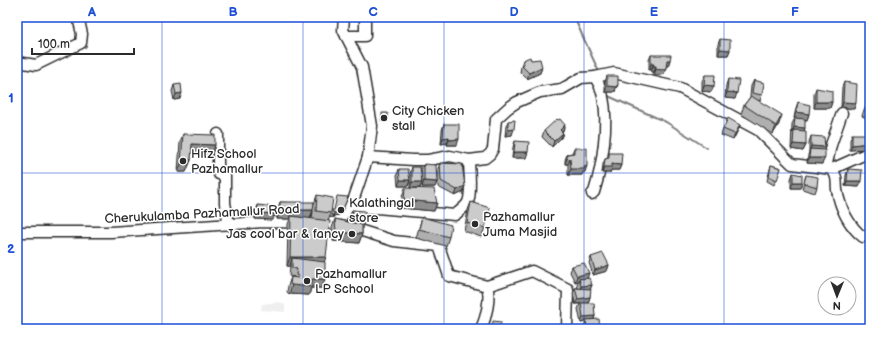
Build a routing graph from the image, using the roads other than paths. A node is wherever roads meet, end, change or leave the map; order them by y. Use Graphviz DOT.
graph roads {
  1 [pos="78,17"];
  2 [pos="344,17"];
  3 [pos="365,17"];
  4 [pos="346,36"];
  5 [pos="17,62"];
  6 [pos="599,77"];
  7 [pos="842,113"];
  8 [pos="218,134"];
  9 [pos="870,152"];
  10 [pos="368,157"];
  11 [pos="469,160"];
  12 [pos="829,168"];
  13 [pos="592,194"];
  14 [pos="352,203"];
  15 [pos="337,223"];
  16 [pos="229,225"];
  17 [pos="17,232"];
  18 [pos="870,234"];
  19 [pos="487,286"];
  20 [pos="481,329"];
  21 [pos="567,329"];
  1 -- 5 [label="street"];
  2 -- 4 [label="street"];
  3 -- 4 [label="street"];
  4 -- 10 [label="street"];
  6 -- 11 [label="street"];
  6 -- 12 [label="street"];
  6 -- 13 [label="street"];
  7 -- 12 [label="street"];
  8 -- 16 [label="street"];
  9 -- 12 [label="street"];
  10 -- 11 [label="street"];
  10 -- 14 [label="street"];
  11 -- 14 [label="street"];
  12 -- 18 [label="street"];
  14 -- 15 [label="street"];
  15 -- 16 [label="street, Cherukulamba Pazhamallur Road"];
  15 -- 19 [label="street, Cherukulamba Pazhamallur Road"];
  16 -- 17 [label="street, Cherukulamba Pazhamallur Road"];
  19 -- 20 [label="street"];
  19 -- 21 [label="street"];
}
